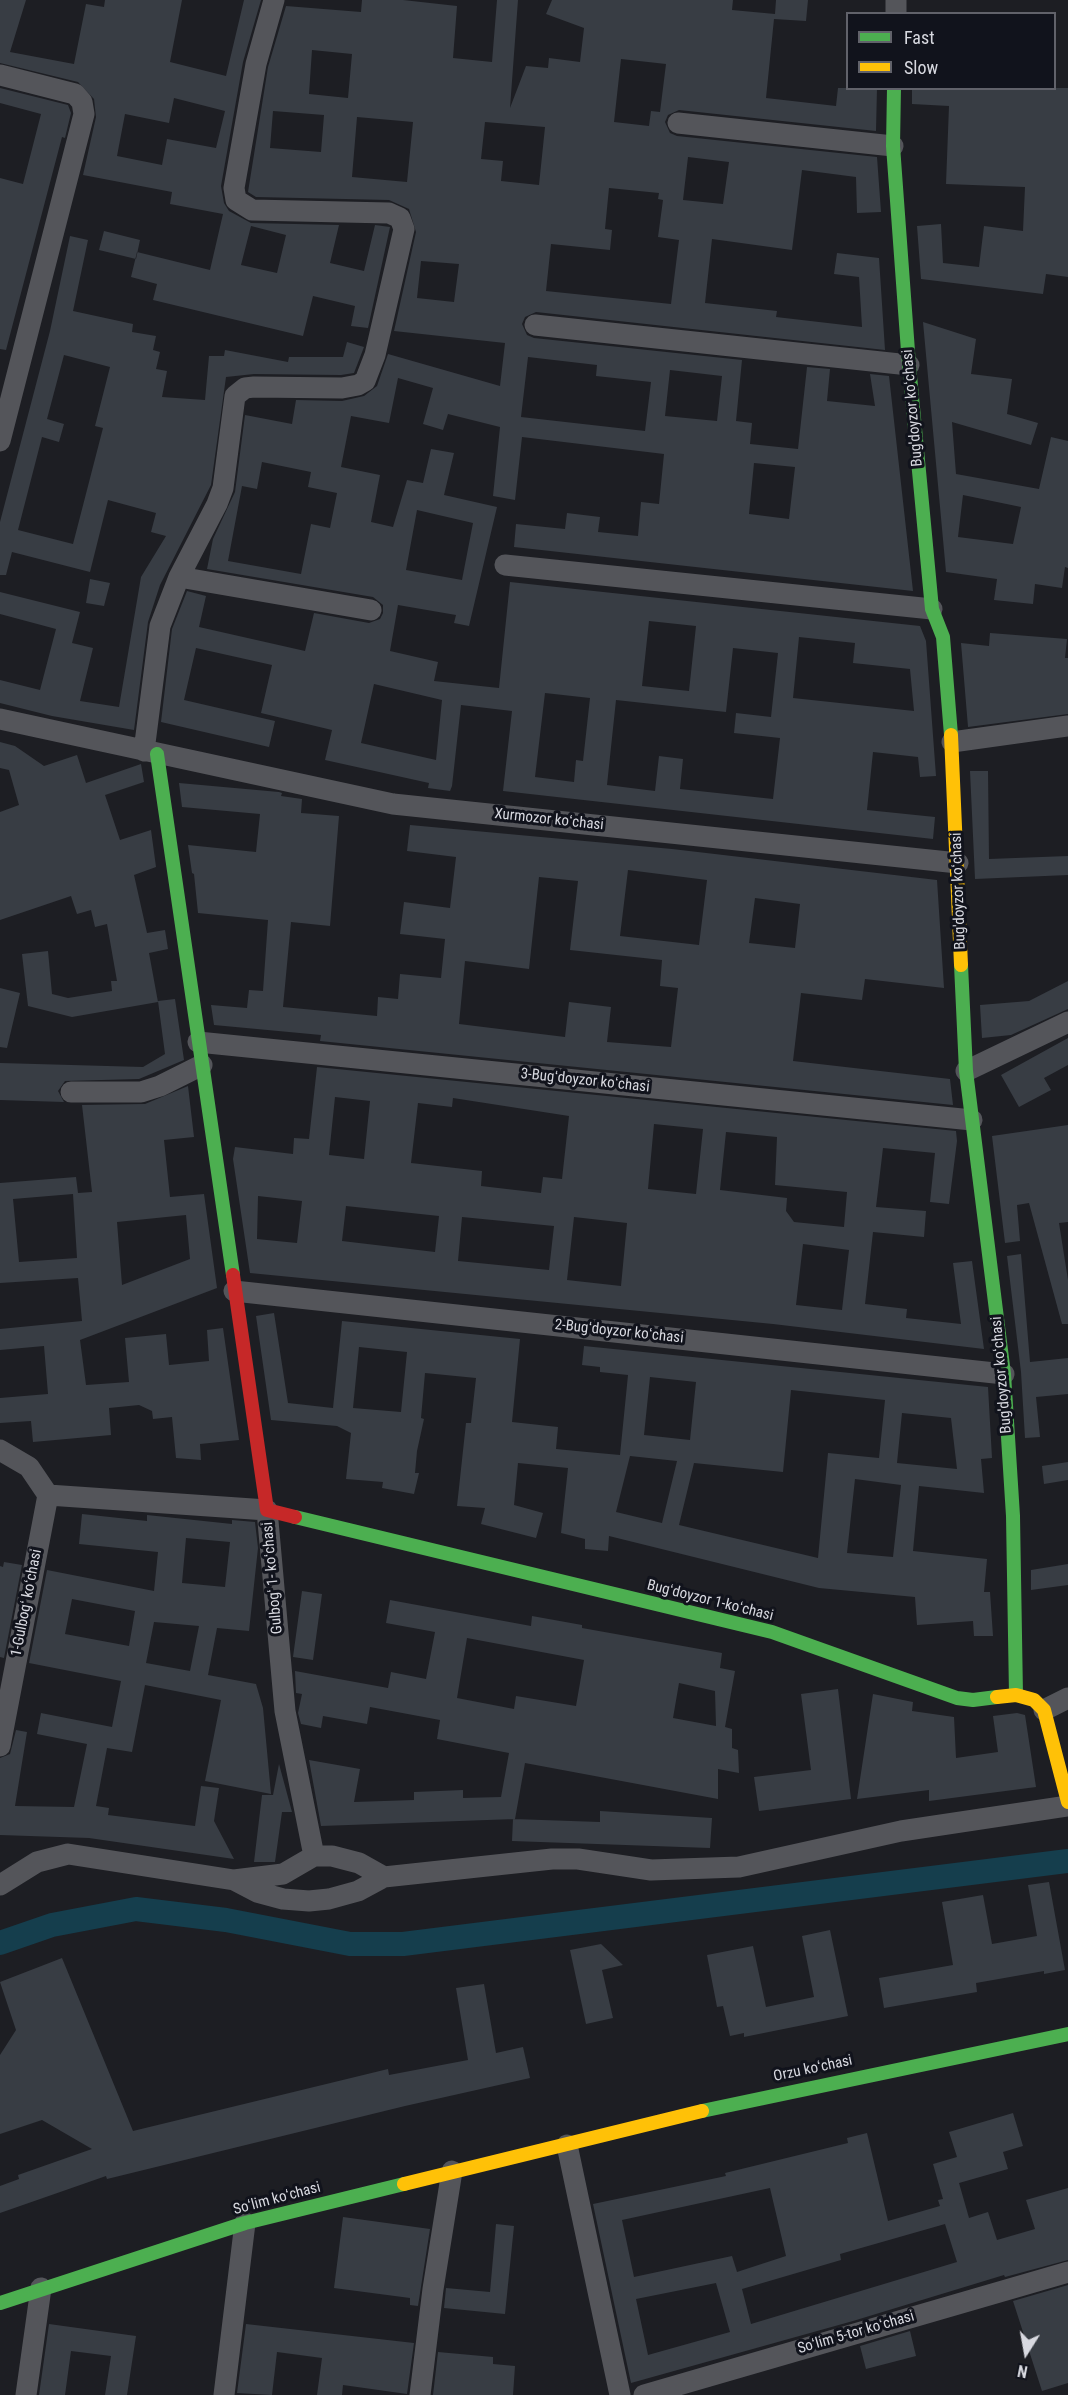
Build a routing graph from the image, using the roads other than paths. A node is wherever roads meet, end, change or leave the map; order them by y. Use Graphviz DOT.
graph roads {
  1 [pos="274,0"];
  2 [pos="0,75"];
  3 [pos="894,90"];
  4 [pos="678,123"];
  5 [pos="893,146"];
  6 [pos="535,325"];
  7 [pos="909,365"];
  8 [pos="0,441"];
  9 [pos="505,565"];
  10 [pos="179,577"];
  11 [pos="932,609"];
  12 [pos="371,610"];
  13 [pos="0,719"];
  14 [pos="1068,726"];
  15 [pos="952,742"];
  16 [pos="150,752"];
  17 [pos="958,863"];
  18 [pos="1068,1022"];
  19 [pos="198,1042"];
  20 [pos="202,1065"];
  21 [pos="966,1071"];
  22 [pos="71,1092"];
  23 [pos="972,1120"];
  24 [pos="234,1291"];
  25 [pos="1004,1374"];
  26 [pos="0,1450"];
  27 [pos="48,1495"];
  28 [pos="267,1510"];
  29 [pos="1016,1695"];
  30 [pos="1068,1698"];
  31 [pos="1044,1710"];
  32 [pos="0,1746"];
  33 [pos="1068,1804"];
  34 [pos="314,1856"];
  35 [pos="384,1876"];
  36 [pos="234,1880"];
  37 [pos="0,1885"];
  38 [pos="1068,2034"];
  39 [pos="567,2145"];
  40 [pos="452,2171"];
  41 [pos="245,2223"];
  42 [pos="1068,2272"];
  43 [pos="41,2288"];
  44 [pos="0,2303"];
  45 [pos="26,2395"];
  46 [pos="224,2395"];
  47 [pos="420,2395"];
  48 [pos="620,2395"];
  49 [pos="644,2395"];
  1 -- 10 [label="street"];
  2 -- 8 [label="street"];
  3 -- 5 [label="street, Bug'doyzor koʻchasi"];
  4 -- 5 [label="street"];
  5 -- 7 [label="street, Bug'doyzor koʻchasi"];
  6 -- 7 [label="street"];
  7 -- 11 [label="street, Bug'doyzor koʻchasi"];
  9 -- 11 [label="street"];
  10 -- 12 [label="street"];
  10 -- 16 [label="street"];
  11 -- 15 [label="street, Bug'doyzor koʻchasi"];
  13 -- 16 [label="street, Xurmozor koʻchasi"];
  14 -- 15 [label="street"];
  15 -- 17 [label="street, Bug'doyzor koʻchasi"];
  16 -- 17 [label="street, Xurmozor koʻchasi"];
  16 -- 19 [label="street"];
  17 -- 21 [label="street, Bug'doyzor koʻchasi"];
  18 -- 21 [label="street"];
  19 -- 20 [label="street"];
  19 -- 23 [label="street, 3-Bugʻdoyzor koʻchasi"];
  20 -- 22 [label="street"];
  20 -- 24 [label="street"];
  21 -- 23 [label="street, Bug'doyzor koʻchasi"];
  23 -- 25 [label="street, Bug'doyzor koʻchasi"];
  24 -- 25 [label="street, 2-Bugʻdoyzor koʻchasi"];
  24 -- 28 [label="street"];
  25 -- 29 [label="street, Bug'doyzor koʻchasi"];
  26 -- 27 [label="street"];
  27 -- 28 [label="street, Gulbogʻ 1- koʻchasi"];
  27 -- 32 [label="street, 1-Gulbogʻ koʻchasi"];
  28 -- 29 [label="street, Bugʻdoyzor 1-koʻchasi"];
  28 -- 34 [label="street, Gulbogʻ 1- koʻchasi"];
  29 -- 31 [label="street"];
  30 -- 31 [label="street"];
  31 -- 33 [label="street"];
  33 -- 35 [label="street"];
  34 -- 35 [label="street"];
  34 -- 36 [label="street"];
  35 -- 36 [label="street"];
  36 -- 37 [label="street"];
  38 -- 39 [label="street, Orzu koʻchasi"];
  39 -- 40 [label="street, Soʻlim koʻchasi"];
  39 -- 48 [label="street"];
  40 -- 41 [label="street, Soʻlim koʻchasi"];
  40 -- 47 [label="street"];
  41 -- 43 [label="street, Soʻlim koʻchasi"];
  41 -- 46 [label="street"];
  42 -- 49 [label="street, Soʻlim 5-tor koʻchasi"];
  43 -- 44 [label="street, Soʻlim koʻchasi"];
  43 -- 45 [label="street"];
}
